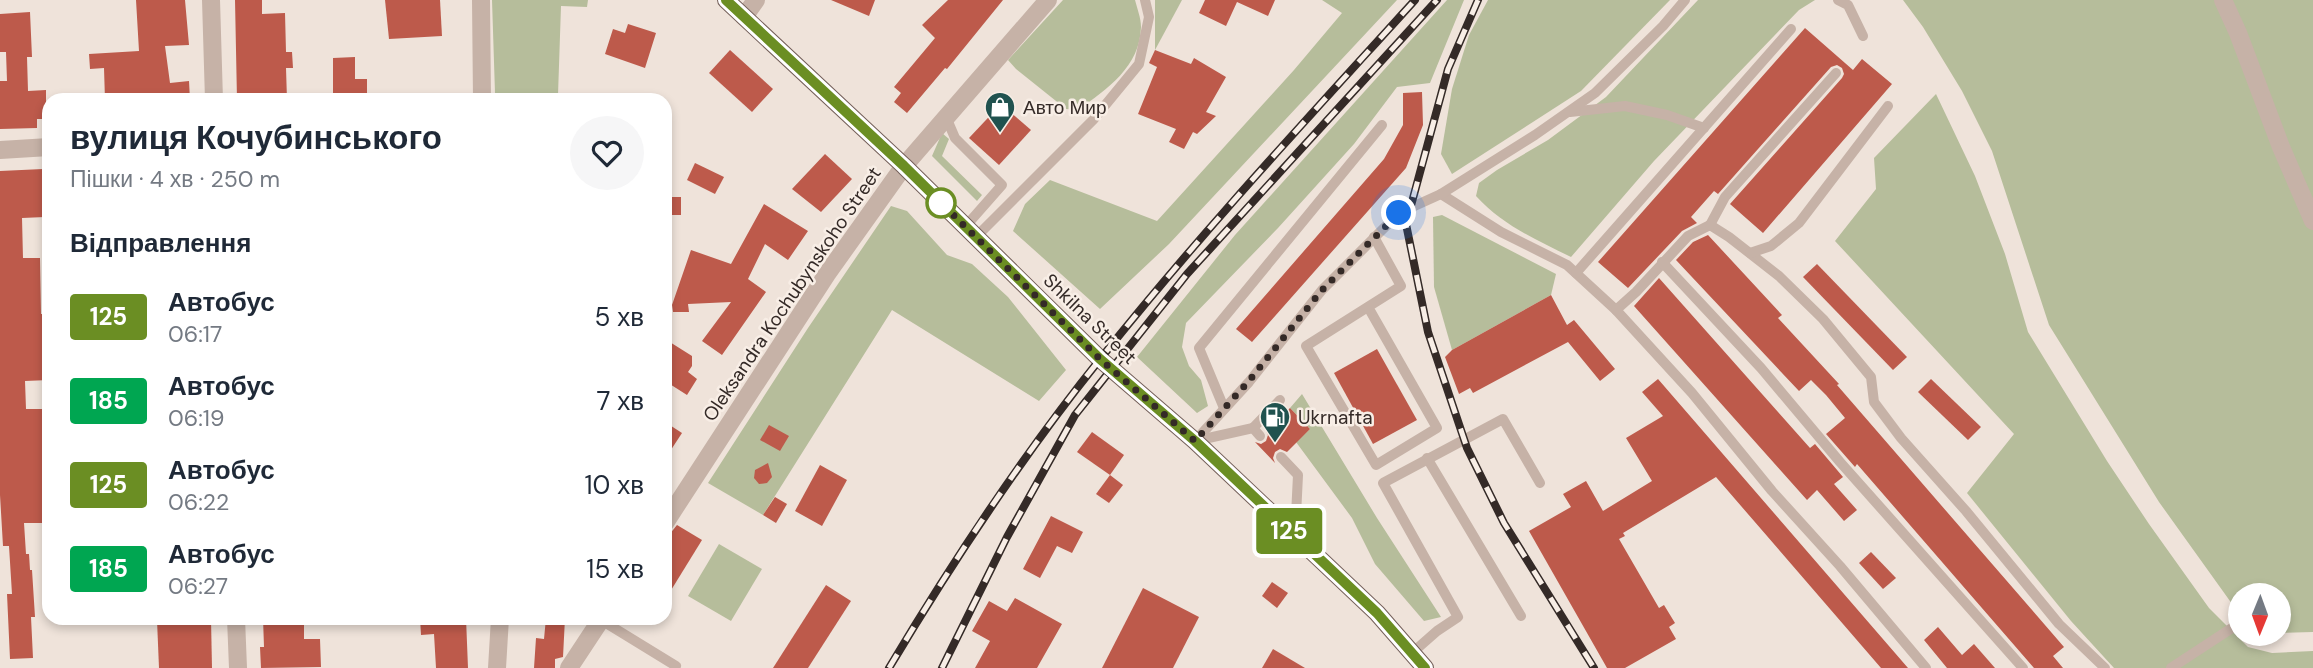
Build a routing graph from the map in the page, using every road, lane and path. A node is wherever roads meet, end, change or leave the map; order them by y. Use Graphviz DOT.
graph roads {
  1 [pos="211,0"];
  2 [pos="481,0"];
  3 [pos="726,0"];
  4 [pos="756,0"];
  5 [pos="1048,0"];
  6 [pos="1145,0"];
  7 [pos="1685,0"];
  8 [pos="1838,0"];
  9 [pos="2223,0"];
  10 [pos="744,17"];
  11 [pos="1791,29"];
  12 [pos="1863,36"];
  13 [pos="1836,73"];
  14 [pos="214,93"];
  15 [pos="484,93"];
  16 [pos="1888,106"];
  17 [pos="1567,112"];
  18 [pos="946,117"];
  19 [pos="1382,125"];
  20 [pos="1704,128"];
  21 [pos="42,147"];
  22 [pos="0,150"];
  23 [pos="904,166"];
  24 [pos="1441,194"];
  25 [pos="2313,221"];
  26 [pos="1710,225"];
  27 [pos="971,232"];
  28 [pos="1374,237"];
  29 [pos="1750,253"];
  30 [pos="1662,262"];
  31 [pos="1576,273"];
  32 [pos="1368,307"];
  33 [pos="1616,310"];
  34 [pos="1280,400"];
  35 [pos="1224,408"];
  36 [pos="1195,441"];
  37 [pos="1281,457"];
  38 [pos="1427,458"];
  39 [pos="1540,483"];
  40 [pos="672,512"];
  41 [pos="1295,536"];
  42 [pos="1521,616"];
  43 [pos="236,625"];
  44 [pos="500,625"];
  45 [pos="598,625"];
  46 [pos="611,625"];
  47 [pos="2228,631"];
  48 [pos="1412,653"];
  49 [pos="238,668"];
  50 [pos="498,668"];
  51 [pos="569,668"];
  52 [pos="675,668"];
  53 [pos="1425,668"];
  54 [pos="1926,668"];
  55 [pos="2023,668"];
  56 [pos="2105,668"];
  57 [pos="2171,668"];
  1 -- 14 [label="street"];
  2 -- 15 [label="street"];
  3 -- 10 [label="main road, Shkilna Street"];
  4 -- 10 [label="street"];
  5 -- 18 [label="street, Oleksandra Kochubynskoho Street"];
  6 -- 27 [label="lane"];
  7 -- 17 [label="lane"];
  8 -- 12 [label="lane"];
  9 -- 25 [label="street"];
  10 -- 23 [label="main road, Shkilna Street"];
  11 -- 20 [label="lane"];
  13 -- 26 [label="lane"];
  16 -- 29 [label="lane"];
  17 -- 20 [label="lane"];
  17 -- 24 [label="lane"];
  18 -- 23 [label="street, Oleksandra Kochubynskoho Street"];
  18 -- 27 [label="lane"];
  19 -- 35 [label="lane"];
  20 -- 31 [label="lane"];
  21 -- 22 [label="street"];
  23 -- 27 [label="main road, Shkilna Street"];
  23 -- 40 [label="street, Oleksandra Kochubynskoho Street"];
  24 -- 28 [label="lane"];
  24 -- 31 [label="lane"];
  26 -- 29 [label="lane"];
  26 -- 30 [label="lane"];
  27 -- 36 [label="main road, Shkilna Street"];
  28 -- 32 [label="lane"];
  28 -- 35 [label="lane"];
  29 -- 56 [label="lane"];
  30 -- 33 [label="lane"];
  30 -- 55 [label="lane"];
  31 -- 33 [label="lane"];
  32 -- 32 [label="lane"];
  33 -- 54 [label="lane"];
  34 -- 36 [label="lane"];
  35 -- 36 [label="lane"];
  36 -- 41 [label="main road, Shkilna Street"];
  37 -- 41 [label="lane"];
  38 -- 39 [label="lane"];
  38 -- 42 [label="lane"];
  38 -- 48 [label="lane"];
  41 -- 48 [label="main road, Shkilna Street"];
  43 -- 49 [label="street"];
  44 -- 50 [label="street"];
  45 -- 51 [label="street"];
  46 -- 52 [label="lane"];
  47 -- 57 [label="lane"];
  48 -- 53 [label="main road, Shkilna Street"];
}
